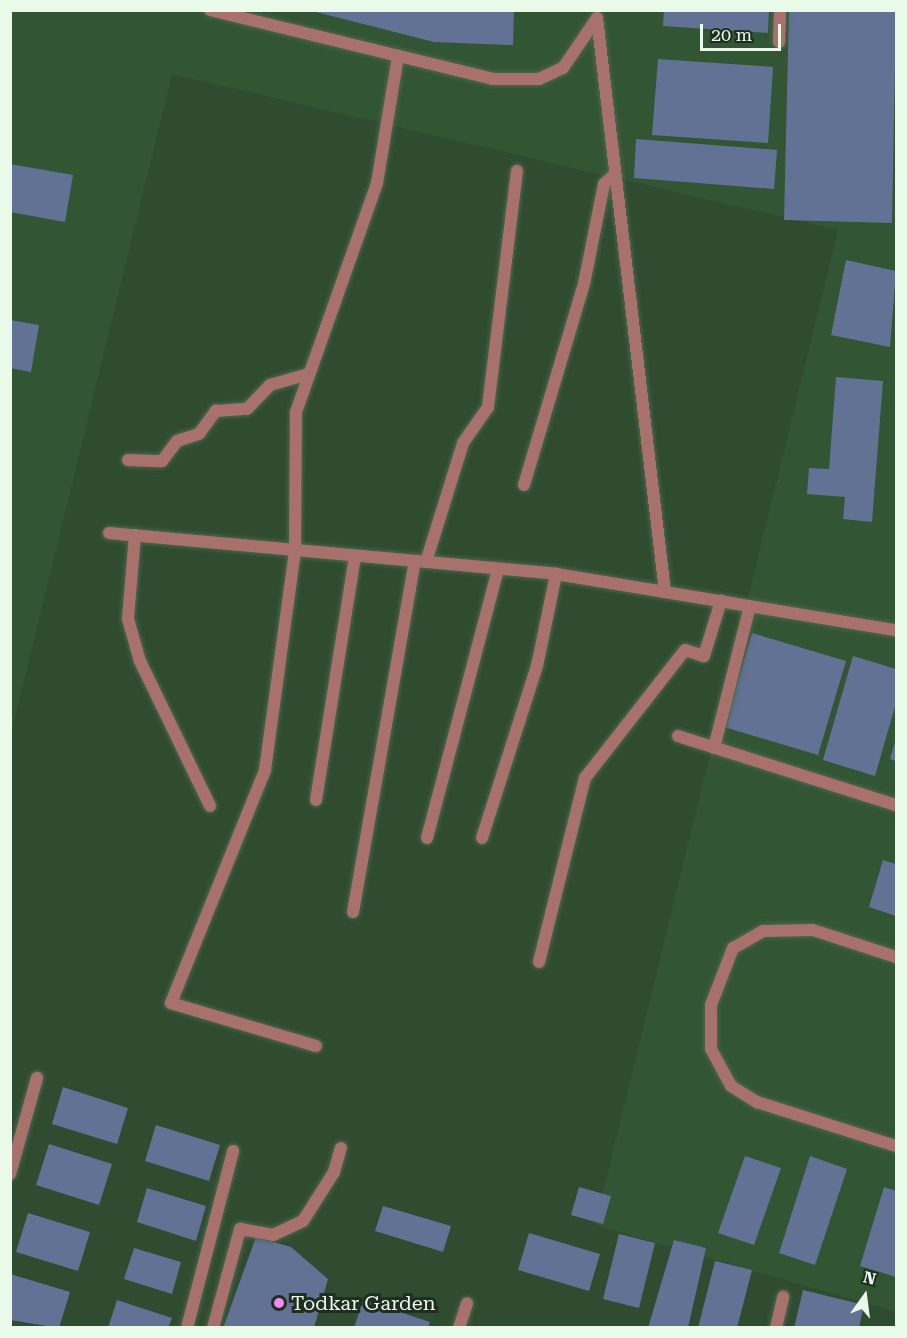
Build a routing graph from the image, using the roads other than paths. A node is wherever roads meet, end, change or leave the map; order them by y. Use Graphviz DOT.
graph roads {
  1 [pos="210,10"];
  2 [pos="780,10"];
  3 [pos="597,14"];
  4 [pos="779,42"];
  5 [pos="398,56"];
  6 [pos="517,171"];
  7 [pos="614,176"];
  8 [pos="308,374"];
  9 [pos="128,460"];
  10 [pos="524,484"];
  11 [pos="109,533"];
  12 [pos="135,535"];
  13 [pos="295,550"];
  14 [pos="355,556"];
  15 [pos="421,562"];
  16 [pos="498,569"];
  17 [pos="556,574"];
  18 [pos="665,592"];
  19 [pos="722,601"];
  20 [pos="750,606"];
  21 [pos="897,630"];
  22 [pos="678,736"];
  23 [pos="714,747"];
  24 [pos="316,800"];
  25 [pos="897,805"];
  26 [pos="210,806"];
  27 [pos="428,838"];
  28 [pos="482,838"];
  29 [pos="353,912"];
  30 [pos="897,957"];
  31 [pos="539,962"];
  32 [pos="316,1046"];
  33 [pos="37,1078"];
  34 [pos="897,1146"];
  35 [pos="341,1148"];
  36 [pos="233,1151"];
  37 [pos="10,1174"];
  38 [pos="783,1297"];
  39 [pos="467,1303"];
  40 [pos="187,1328"];
  41 [pos="213,1328"];
  42 [pos="459,1328"];
  43 [pos="776,1328"];
  1 -- 5 [label="street"];
  2 -- 4 [label="street"];
  3 -- 5 [label="street"];
  3 -- 7 [label="street"];
  5 -- 8 [label="street"];
  6 -- 15 [label="street"];
  7 -- 10 [label="street"];
  7 -- 18 [label="street"];
  8 -- 9 [label="street"];
  8 -- 13 [label="street"];
  11 -- 12 [label="street"];
  12 -- 13 [label="street"];
  12 -- 26 [label="street"];
  13 -- 14 [label="street"];
  13 -- 32 [label="street"];
  14 -- 15 [label="street"];
  14 -- 24 [label="street"];
  15 -- 16 [label="street"];
  15 -- 29 [label="street"];
  16 -- 17 [label="street"];
  16 -- 27 [label="street"];
  17 -- 18 [label="street"];
  17 -- 28 [label="street"];
  18 -- 19 [label="street"];
  19 -- 20 [label="street"];
  19 -- 31 [label="street"];
  20 -- 21 [label="street"];
  20 -- 23 [label="street"];
  22 -- 23 [label="street"];
  23 -- 25 [label="street"];
  30 -- 34 [label="street"];
  33 -- 37 [label="street"];
  35 -- 41 [label="street"];
  36 -- 40 [label="street"];
  38 -- 43 [label="street"];
  39 -- 42 [label="street"];
}
